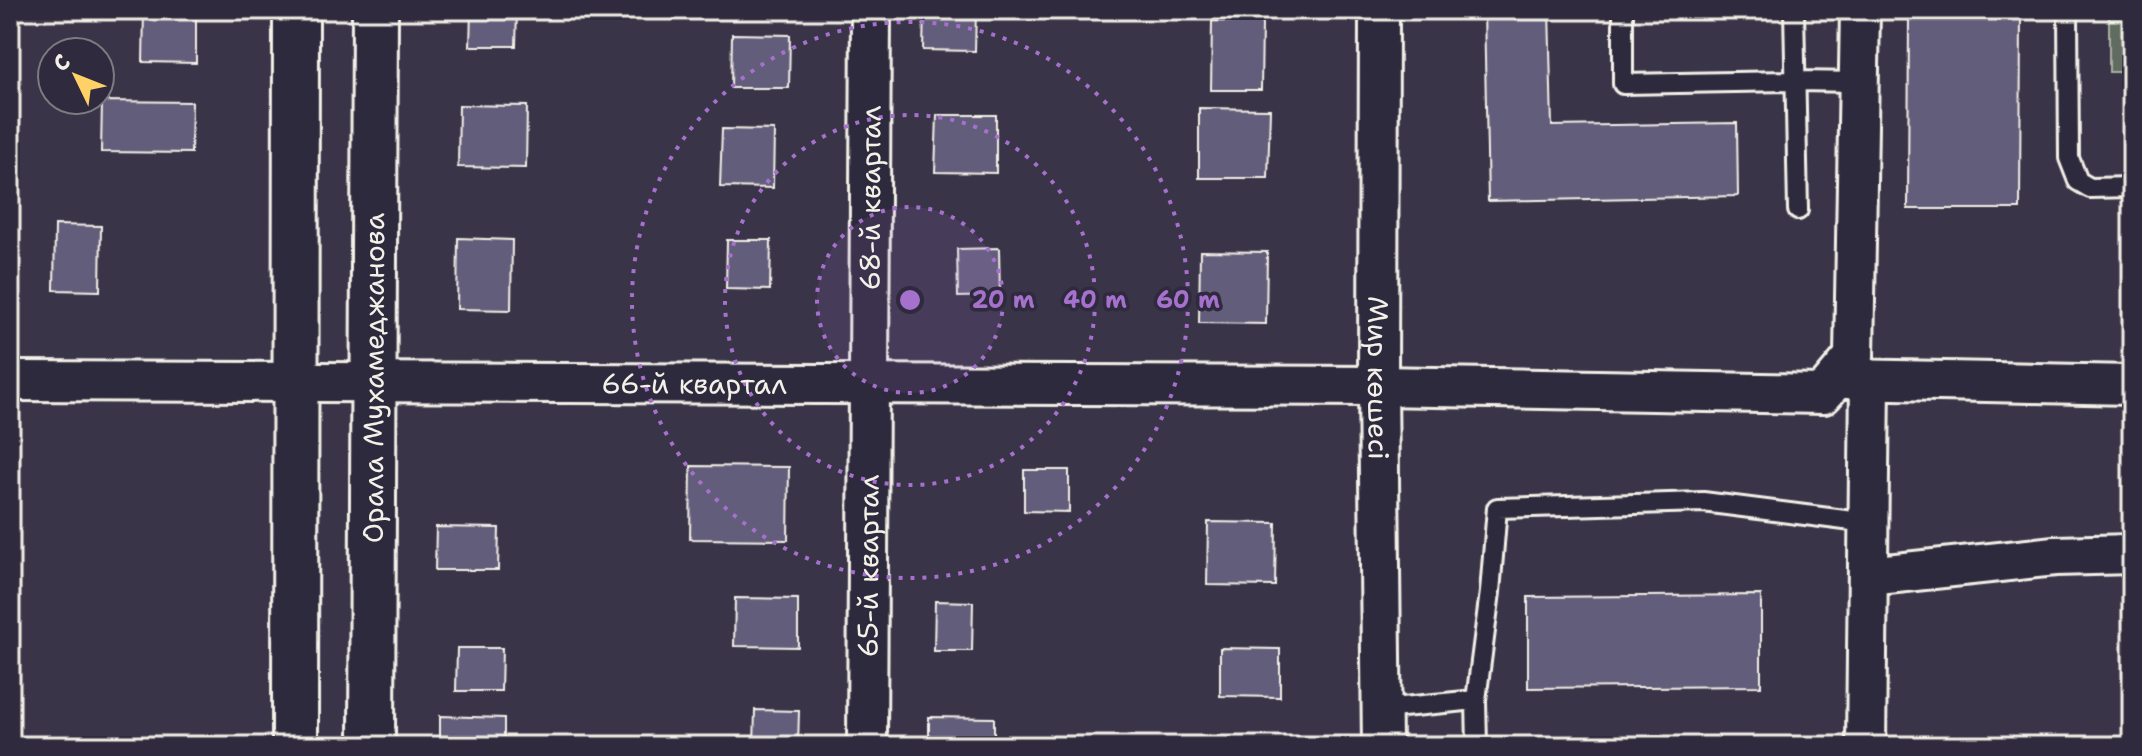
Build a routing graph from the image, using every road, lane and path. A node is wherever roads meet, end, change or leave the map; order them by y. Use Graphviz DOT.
graph roads {
  1 [pos="296,10"];
  2 [pos="375,10"];
  3 [pos="871,10"];
  4 [pos="1379,10"];
  5 [pos="1623,10"];
  6 [pos="1794,10"];
  7 [pos="1860,10"];
  8 [pos="2068,10"];
  9 [pos="1796,81"];
  10 [pos="1859,82"];
  11 [pos="2132,187"];
  12 [pos="1798,210"];
  13 [pos="1852,379"];
  14 [pos="10,381"];
  15 [pos="295,382"];
  16 [pos="374,383"];
  17 [pos="869,384"];
  18 [pos="2132,385"];
  19 [pos="1378,386"];
  20 [pos="1868,523"];
  21 [pos="2132,554"];
  22 [pos="1868,576"];
  23 [pos="1476,700"];
  24 [pos="1382,728"];
  25 [pos="295,746"];
  26 [pos="372,746"];
  27 [pos="867,746"];
  28 [pos="1477,746"];
  29 [pos="1866,746"];
  1 -- 15 [label="street"];
  2 -- 16 [label="street, Орала Мухамеджанова"];
  3 -- 17 [label="street, 68-й квартал"];
  4 -- 19 [label="street, Мир көшесі"];
  5 -- 9 [label="lane"];
  6 -- 9 [label="lane"];
  7 -- 10 [label="street"];
  8 -- 11 [label="lane"];
  9 -- 10 [label="lane"];
  9 -- 12 [label="lane"];
  10 -- 13 [label="street"];
  13 -- 18 [label="street"];
  13 -- 19 [label="street, 66-й квартал"];
  13 -- 20 [label="street"];
  14 -- 15 [label="street, 66-й квартал"];
  15 -- 16 [label="street, 66-й квартал"];
  15 -- 25 [label="street"];
  16 -- 17 [label="street, 66-й квартал"];
  16 -- 26 [label="street, Орала Мухамеджанова"];
  17 -- 19 [label="street, 66-й квартал"];
  17 -- 27 [label="street, 65-й квартал"];
  19 -- 24 [label="street, Мир көшесі"];
  20 -- 22 [label="street"];
  20 -- 23 [label="lane"];
  21 -- 22 [label="street"];
  22 -- 29 [label="street"];
  23 -- 24 [label="lane"];
  23 -- 28 [label="lane"];
}
